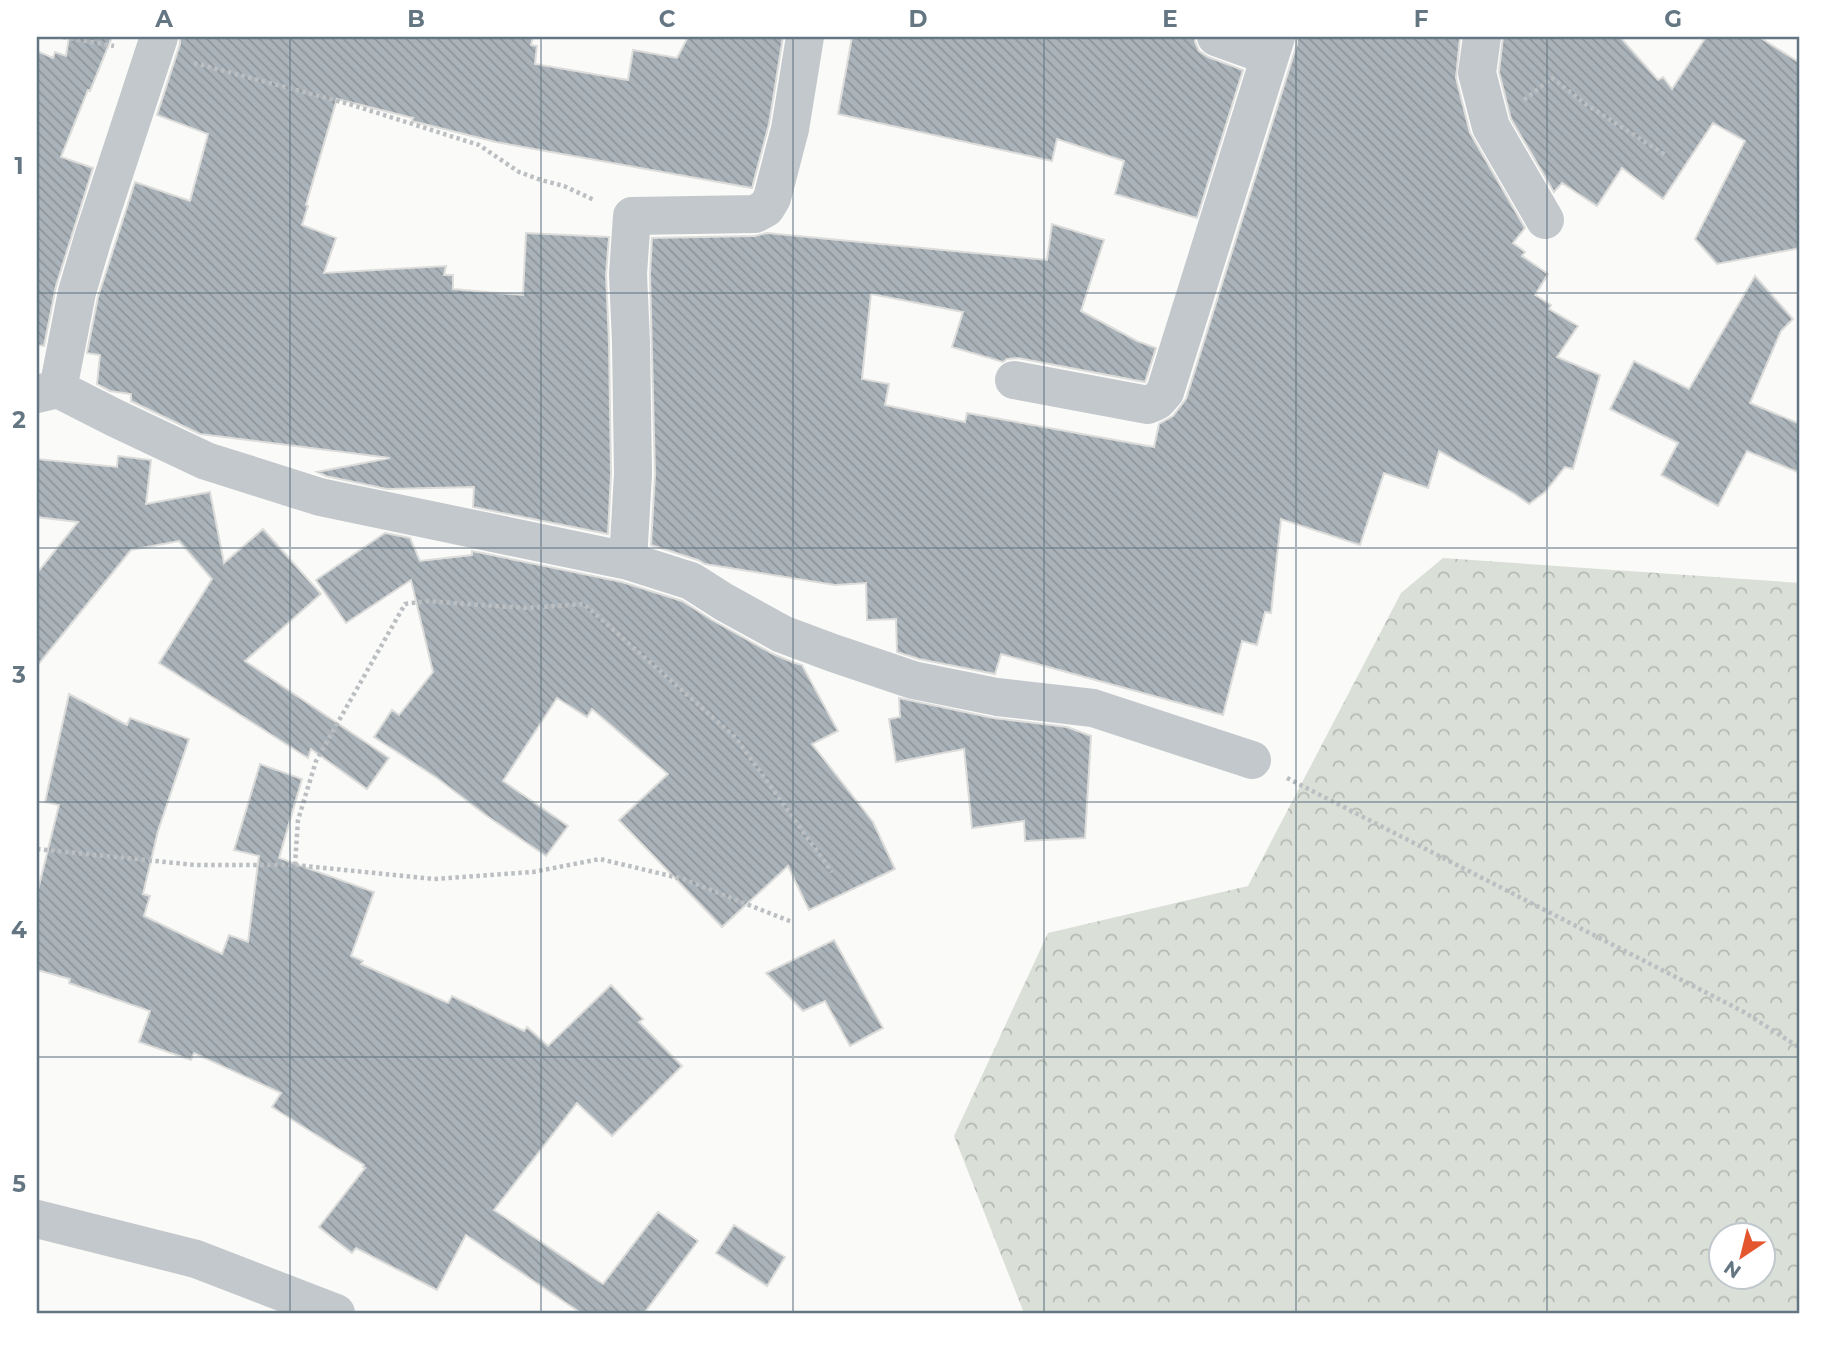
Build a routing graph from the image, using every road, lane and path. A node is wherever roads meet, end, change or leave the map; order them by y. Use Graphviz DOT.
graph roads {
  1 [pos="63,37"];
  2 [pos="805,37"];
  3 [pos="1216,37"];
  4 [pos="1482,37"];
  5 [pos="157,45"];
  6 [pos="1272,46"];
  7 [pos="1491,127"];
  8 [pos="1667,156"];
  9 [pos="632,216"];
  10 [pos="1545,220"];
  11 [pos="1014,380"];
  12 [pos="47,391"];
  13 [pos="628,561"];
  14 [pos="1252,760"];
  15 [pos="37,849"];
  16 [pos="295,865"];
  17 [pos="832,872"];
  18 [pos="792,922"];
  19 [pos="1800,1048"];
  20 [pos="37,1219"];
  21 [pos="336,1313"];
  1 -- 5 [label="path"];
  2 -- 9 [label="street"];
  3 -- 6 [label="street"];
  4 -- 7 [label="street"];
  5 -- 9 [label="path"];
  5 -- 12 [label="street"];
  6 -- 11 [label="street"];
  7 -- 8 [label="path"];
  7 -- 10 [label="street"];
  9 -- 13 [label="street"];
  12 -- 13 [label="street"];
  13 -- 14 [label="street"];
  14 -- 19 [label="path"];
  15 -- 16 [label="path"];
  16 -- 17 [label="path"];
  16 -- 18 [label="path"];
  20 -- 21 [label="street"];
}
